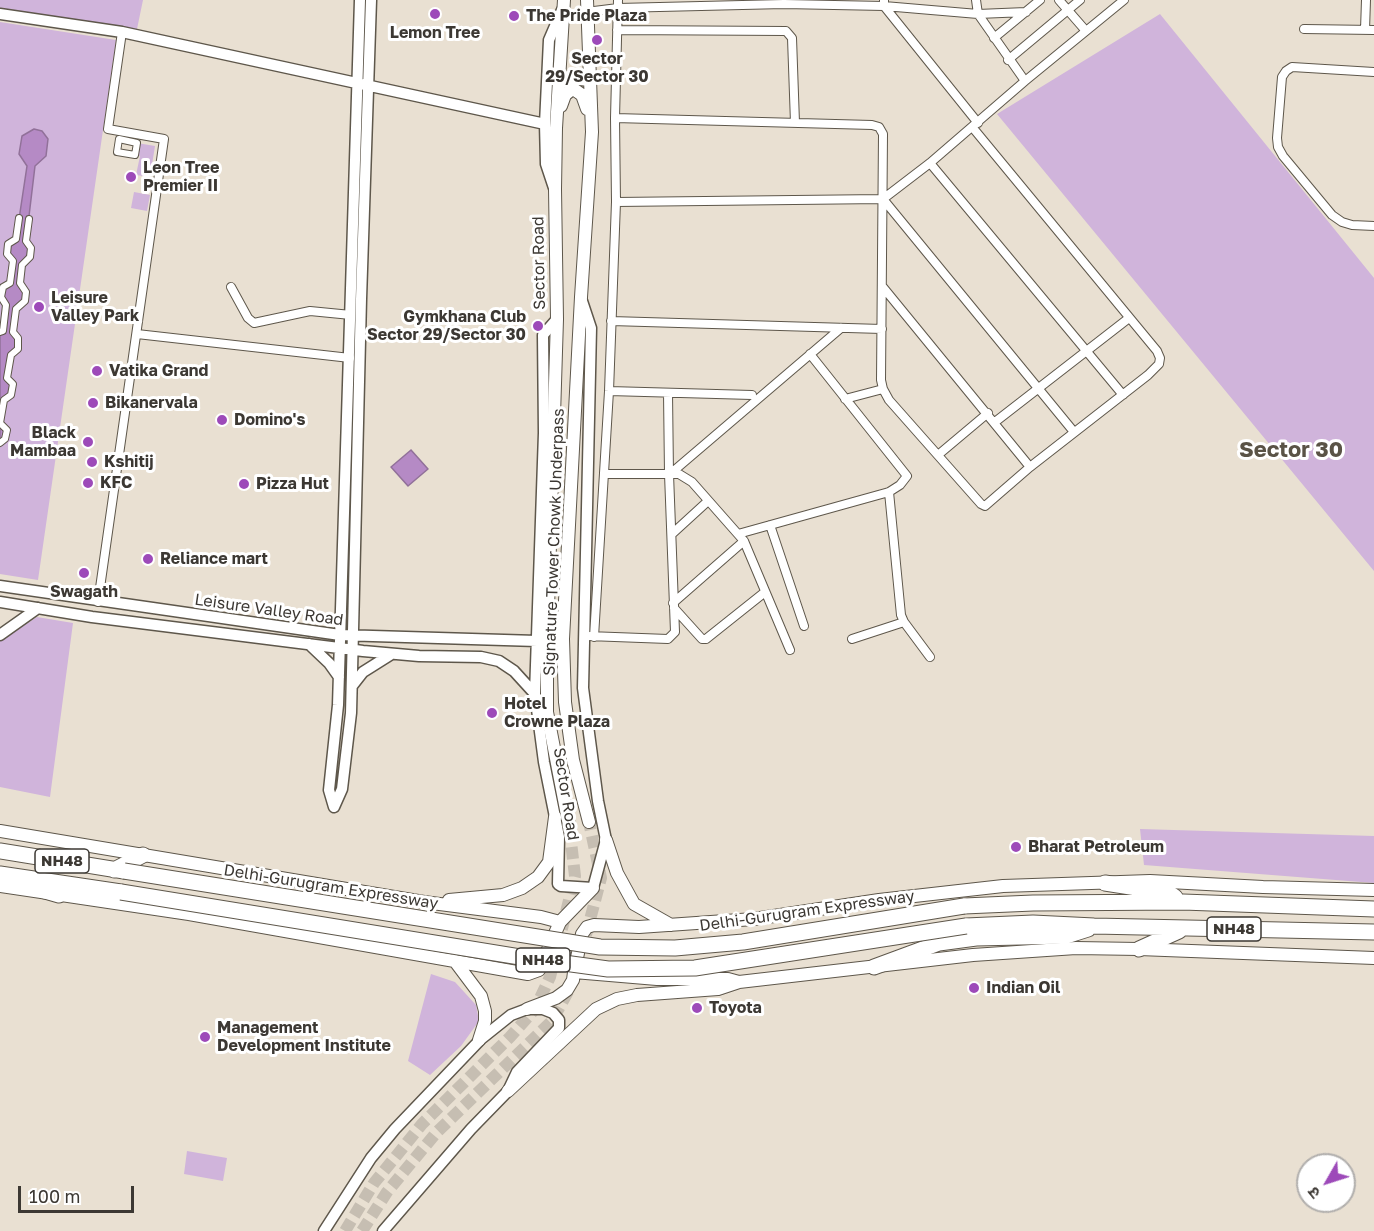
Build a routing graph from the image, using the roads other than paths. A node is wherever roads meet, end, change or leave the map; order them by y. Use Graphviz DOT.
graph roads {
  1 [pos="360,0"];
  2 [pos="371,0"];
  3 [pos="976,0"];
  4 [pos="1040,0"];
  5 [pos="1059,0"];
  6 [pos="1080,0"];
  7 [pos="1124,0"];
  8 [pos="1366,0"];
  9 [pos="784,2"];
  10 [pos="564,3"];
  11 [pos="702,3"];
  12 [pos="884,3"];
  13 [pos="618,4"];
  14 [pos="586,6"];
  15 [pos="1068,10"];
  16 [pos="1026,12"];
  17 [pos="0,14"];
  18 [pos="978,14"];
  19 [pos="1304,29"];
  20 [pos="617,30"];
  21 [pos="1370,30"];
  22 [pos="1086,31"];
  23 [pos="122,32"];
  24 [pos="994,38"];
  25 [pos="1008,60"];
  26 [pos="1374,72"];
  27 [pos="559,77"];
  28 [pos="590,80"];
  29 [pos="1025,81"];
  30 [pos="363,85"];
  31 [pos="615,118"];
  32 [pos="795,123"];
  33 [pos="975,125"];
  34 [pos="550,126"];
  35 [pos="592,132"];
  36 [pos="930,163"];
  37 [pos="883,199"];
  38 [pos="616,202"];
  39 [pos="19,218"];
  40 [pos="29,219"];
  41 [pos="1374,226"];
  42 [pos="16,239"];
  43 [pos="26,241"];
  44 [pos="231,286"];
  45 [pos="882,286"];
  46 [pos="580,297"];
  47 [pos="351,315"];
  48 [pos="1129,318"];
  49 [pos="557,319"];
  50 [pos="611,321"];
  51 [pos="841,328"];
  52 [pos="882,329"];
  53 [pos="0,332"];
  54 [pos="137,334"];
  55 [pos="1087,350"];
  56 [pos="810,354"];
  57 [pos="350,358"];
  58 [pos="1039,388"];
  59 [pos="883,389"];
  60 [pos="609,391"];
  61 [pos="668,393"];
  62 [pos="752,395"];
  63 [pos="1123,395"];
  64 [pos="845,399"];
  65 [pos="988,413"];
  66 [pos="995,422"];
  67 [pos="1074,432"];
  68 [pos="0,443"];
  69 [pos="939,455"];
  70 [pos="1030,467"];
  71 [pos="604,474"];
  72 [pos="669,474"];
  73 [pos="889,492"];
  74 [pos="708,501"];
  75 [pos="770,525"];
  76 [pos="673,533"];
  77 [pos="741,538"];
  78 [pos="0,586"];
  79 [pos="765,592"];
  80 [pos="0,602"];
  81 [pos="98,602"];
  82 [pos="674,606"];
  83 [pos="38,608"];
  84 [pos="904,622"];
  85 [pos="804,626"];
  86 [pos="0,635"];
  87 [pos="340,635"];
  88 [pos="354,636"];
  89 [pos="589,636"];
  90 [pos="852,639"];
  91 [pos="537,641"];
  92 [pos="309,644"];
  93 [pos="340,648"];
  94 [pos="352,650"];
  95 [pos="790,650"];
  96 [pos="390,654"];
  97 [pos="930,657"];
  98 [pos="339,677"];
  99 [pos="352,686"];
  100 [pos="535,694"];
  101 [pos="555,817"];
  102 [pos="589,822"];
  103 [pos="569,825"];
  104 [pos="0,831"];
  105 [pos="606,840"];
  106 [pos="79,844"];
  107 [pos="0,851"];
  108 [pos="143,855"];
  109 [pos="90,866"];
  110 [pos="119,871"];
  111 [pos="0,875"];
  112 [pos="1105,883"];
  113 [pos="0,886"];
  114 [pos="593,888"];
  115 [pos="1374,890"];
  116 [pos="59,895"];
  117 [pos="424,902"];
  118 [pos="1183,902"];
  119 [pos="1374,909"];
  120 [pos="560,922"];
  121 [pos="670,925"];
  122 [pos="1094,926"];
  123 [pos="1185,928"];
  124 [pos="1374,932"];
  125 [pos="1139,949"];
  126 [pos="1374,958"];
  127 [pos="454,960"];
  128 [pos="874,966"];
  129 [pos="574,972"];
  130 [pos="739,982"];
  131 [pos="527,1009"];
  132 [pos="479,1040"];
  133 [pos="507,1091"];
  134 [pos="324,1231"];
  135 [pos="383,1231"];
  1 -- 30 [label="street"];
  2 -- 30 [label="street"];
  3 -- 18 [label="street"];
  4 -- 16 [label="street"];
  5 -- 15 [label="street"];
  6 -- 15 [label="street"];
  7 -- 22 [label="street"];
  8 -- 21 [label="street"];
  9 -- 11 [label="street"];
  9 -- 12 [label="street"];
  10 -- 27 [label="main road, Sector Road"];
  10 -- 34 [label="street"];
  11 -- 13 [label="street"];
  12 -- 18 [label="street"];
  12 -- 33 [label="street"];
  13 -- 14 [label="street"];
  13 -- 20 [label="street"];
  14 -- 28 [label="main road, Sector Road"];
  15 -- 22 [label="street"];
  15 -- 25 [label="street"];
  16 -- 18 [label="street"];
  16 -- 24 [label="street"];
  17 -- 23 [label="street"];
  18 -- 24 [label="street"];
  19 -- 21 [label="street"];
  20 -- 31 [label="street"];
  20 -- 32 [label="street"];
  22 -- 29 [label="street"];
  23 -- 30 [label="street"];
  23 -- 54 [label="street"];
  24 -- 25 [label="street"];
  25 -- 29 [label="street"];
  26 -- 41 [label="street"];
  27 -- 28 [label="main road"];
  27 -- 34 [label="main road, Sector Road"];
  28 -- 35 [label="main road, Sector Road"];
  29 -- 33 [label="street"];
  30 -- 34 [label="street"];
  30 -- 47 [label="street"];
  30 -- 88 [label="street"];
  31 -- 32 [label="street"];
  31 -- 38 [label="street"];
  32 -- 37 [label="street"];
  33 -- 36 [label="street"];
  33 -- 48 [label="street"];
  34 -- 35 [label="main road"];
  34 -- 49 [label="main road, Sector Road"];
  35 -- 46 [label="main road, Sector Road"];
  36 -- 37 [label="street"];
  36 -- 55 [label="street"];
  37 -- 38 [label="street"];
  37 -- 45 [label="street"];
  37 -- 58 [label="street"];
  38 -- 50 [label="street"];
  39 -- 42 [label="street"];
  40 -- 43 [label="street"];
  42 -- 43 [label="street"];
  42 -- 53 [label="street"];
  43 -- 68 [label="street"];
  44 -- 47 [label="street"];
  45 -- 52 [label="street"];
  45 -- 65 [label="street"];
  46 -- 89 [label="street, Sector Road"];
  46 -- 102 [label="main road, Signature Tower Chowk Underpass"];
  47 -- 57 [label="street"];
  48 -- 55 [label="street"];
  48 -- 63 [label="street"];
  49 -- 91 [label="street, Sector Road"];
  49 -- 103 [label="main road, Signature Tower Chowk Underpass"];
  50 -- 51 [label="street"];
  50 -- 60 [label="street"];
  51 -- 52 [label="street"];
  51 -- 56 [label="street"];
  52 -- 59 [label="street"];
  54 -- 57 [label="street"];
  54 -- 81 [label="street"];
  55 -- 58 [label="street"];
  55 -- 63 [label="street"];
  56 -- 64 [label="street"];
  56 -- 72 [label="street"];
  57 -- 87 [label="street"];
  58 -- 66 [label="street"];
  58 -- 67 [label="street"];
  59 -- 64 [label="street"];
  59 -- 69 [label="street"];
  60 -- 61 [label="street"];
  60 -- 71 [label="street"];
  61 -- 62 [label="street"];
  61 -- 72 [label="street"];
  63 -- 67 [label="street"];
  64 -- 73 [label="street"];
  65 -- 66 [label="street"];
  65 -- 69 [label="street"];
  66 -- 70 [label="street"];
  67 -- 70 [label="street"];
  69 -- 70 [label="street"];
  71 -- 72 [label="street"];
  71 -- 89 [label="street"];
  72 -- 74 [label="street"];
  72 -- 76 [label="street"];
  73 -- 75 [label="street"];
  73 -- 84 [label="street"];
  74 -- 76 [label="street"];
  74 -- 77 [label="street"];
  75 -- 77 [label="street"];
  75 -- 85 [label="street"];
  76 -- 82 [label="street"];
  77 -- 79 [label="street"];
  77 -- 82 [label="street"];
  78 -- 81 [label="street, Leisure Valley Road"];
  79 -- 82 [label="street"];
  79 -- 95 [label="street"];
  80 -- 83 [label="street, Leisure Valley Road"];
  81 -- 87 [label="street, Leisure Valley Road"];
  82 -- 89 [label="street"];
  83 -- 86 [label="street"];
  83 -- 92 [label="street, Leisure Valley Road"];
  84 -- 90 [label="street"];
  84 -- 97 [label="street"];
  87 -- 88 [label="street, Leisure Valley Road"];
  87 -- 93 [label="street"];
  88 -- 91 [label="street, Leisure Valley Road"];
  88 -- 94 [label="street"];
  89 -- 105 [label="street, Sector Road"];
  91 -- 100 [label="street, Sector Road"];
  92 -- 93 [label="street, Leisure Valley Road"];
  92 -- 98 [label="street"];
  93 -- 94 [label="street, Leisure Valley Road"];
  93 -- 98 [label="street"];
  94 -- 96 [label="street, Leisure Valley Road"];
  94 -- 99 [label="street"];
  96 -- 99 [label="street"];
  96 -- 100 [label="street, Leisure Valley Road"];
  98 -- 99 [label="street"];
  100 -- 101 [label="street, Sector Road"];
  101 -- 114 [label="street, Sector Road"];
  101 -- 117 [label="main road"];
  104 -- 106 [label="main road"];
  105 -- 114 [label="street, Sector Road"];
  105 -- 121 [label="main road"];
  106 -- 108 [label="main road"];
  106 -- 109 [label="main road"];
  107 -- 109 [label="highway, Delhi-Gurugram Expressway / NH48"];
  108 -- 110 [label="highway"];
  108 -- 117 [label="main road"];
  109 -- 110 [label="highway, Delhi-Gurugram Expressway / NH48"];
  110 -- 118 [label="highway, Delhi-Gurugram Expressway / NH48, bridge"];
  111 -- 116 [label="highway"];
  111 -- 122 [label="highway, NH48, bridge"];
  112 -- 115 [label="main road"];
  112 -- 118 [label="highway"];
  112 -- 121 [label="main road"];
  113 -- 116 [label="main road"];
  114 -- 120 [label="main road"];
  116 -- 127 [label="main road"];
  117 -- 120 [label="main road"];
  118 -- 119 [label="highway, Delhi-Gurugram Expressway / NH48"];
  120 -- 127 [label="main road"];
  121 -- 129 [label="main road"];
  122 -- 123 [label="highway, NH48"];
  122 -- 128 [label="highway"];
  123 -- 124 [label="highway, NH48"];
  123 -- 125 [label="highway"];
  125 -- 126 [label="main road"];
  125 -- 128 [label="main road"];
  127 -- 132 [label="main road"];
  128 -- 130 [label="main road"];
  129 -- 130 [label="main road"];
  129 -- 131 [label="main road"];
  130 -- 133 [label="main road"];
  131 -- 132 [label="street"];
  131 -- 133 [label="street"];
  132 -- 134 [label="street"];
  133 -- 135 [label="street"];
}
